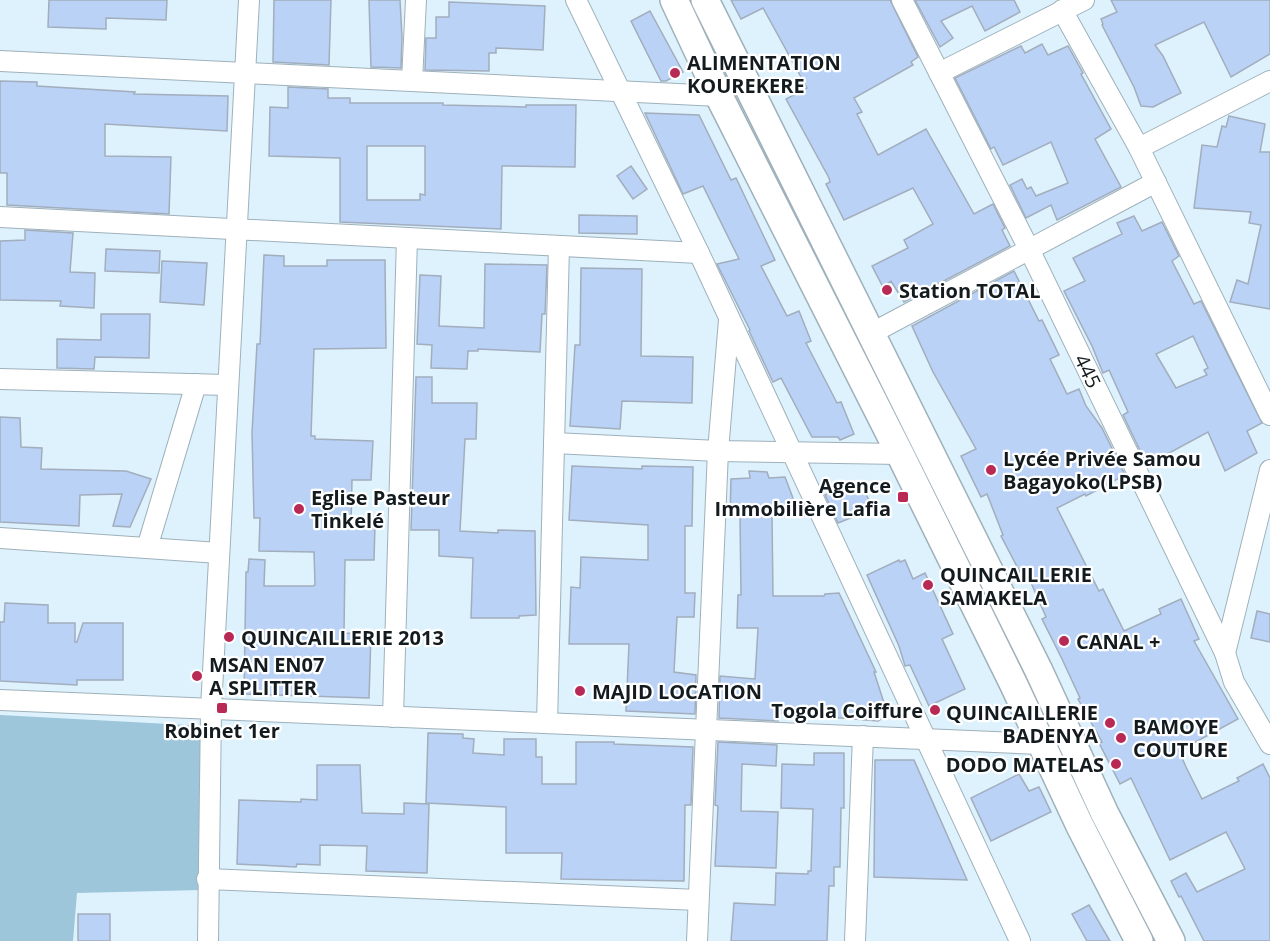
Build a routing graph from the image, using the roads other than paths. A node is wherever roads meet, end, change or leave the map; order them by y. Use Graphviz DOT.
graph roads {
  1 [pos="249,0"];
  2 [pos="416,0"];
  3 [pos="576,0"];
  4 [pos="674,0"];
  5 [pos="705,0"];
  6 [pos="902,0"];
  7 [pos="1084,0"];
  8 [pos="1062,10"];
  9 [pos="0,61"];
  10 [pos="245,73"];
  11 [pos="939,74"];
  12 [pos="412,81"];
  13 [pos="1270,81"];
  14 [pos="621,91"];
  15 [pos="719,96"];
  16 [pos="1139,148"];
  17 [pos="1156,182"];
  18 [pos="0,217"];
  19 [pos="237,229"];
  20 [pos="407,238"];
  21 [pos="559,246"];
  22 [pos="1029,249"];
  23 [pos="699,253"];
  24 [pos="729,317"];
  25 [pos="872,333"];
  26 [pos="0,379"];
  27 [pos="196,384"];
  28 [pos="227,385"];
  29 [pos="1270,415"];
  30 [pos="554,443"];
  31 [pos="718,451"];
  32 [pos="792,452"];
  33 [pos="900,454"];
  34 [pos="1270,470"];
  35 [pos="0,538"];
  36 [pos="147,548"];
  37 [pos="219,553"];
  38 [pos="1225,653"];
  39 [pos="0,700"];
  40 [pos="211,709"];
  41 [pos="393,717"];
  42 [pos="547,723"];
  43 [pos="706,729"];
  44 [pos="863,736"];
  45 [pos="927,739"];
  46 [pos="1041,744"];
  47 [pos="1270,744"];
  48 [pos="207,879"];
  49 [pos="698,900"];
  50 [pos="208,941"];
  51 [pos="696,941"];
  52 [pos="855,941"];
  53 [pos="1020,941"];
  54 [pos="1139,941"];
  55 [pos="1171,941"];
  1 -- 10 [label="street"];
  2 -- 12 [label="street"];
  3 -- 14 [label="street"];
  4 -- 15 [label="main road"];
  5 -- 25 [label="main road"];
  6 -- 11 [label="street, 445"];
  7 -- 8 [label="street"];
  8 -- 11 [label="street"];
  8 -- 16 [label="street"];
  9 -- 10 [label="street"];
  10 -- 12 [label="street"];
  10 -- 19 [label="street"];
  11 -- 22 [label="street, 445"];
  12 -- 14 [label="street"];
  13 -- 16 [label="street"];
  14 -- 15 [label="street"];
  14 -- 23 [label="street"];
  15 -- 33 [label="main road"];
  16 -- 17 [label="street"];
  17 -- 22 [label="street"];
  17 -- 29 [label="street"];
  18 -- 19 [label="street"];
  19 -- 20 [label="street"];
  19 -- 28 [label="street"];
  20 -- 21 [label="street"];
  20 -- 41 [label="street"];
  21 -- 23 [label="street"];
  21 -- 30 [label="street"];
  22 -- 25 [label="street"];
  22 -- 38 [label="street, 445"];
  23 -- 24 [label="street"];
  24 -- 31 [label="street"];
  24 -- 32 [label="street"];
  25 -- 55 [label="main road"];
  26 -- 27 [label="street"];
  27 -- 28 [label="street"];
  27 -- 36 [label="street"];
  28 -- 37 [label="street"];
  30 -- 31 [label="street"];
  30 -- 42 [label="street"];
  31 -- 32 [label="street"];
  31 -- 43 [label="street"];
  32 -- 33 [label="street"];
  32 -- 45 [label="street"];
  33 -- 46 [label="main road"];
  34 -- 38 [label="street"];
  35 -- 36 [label="street"];
  36 -- 37 [label="street"];
  37 -- 40 [label="street"];
  38 -- 47 [label="street, 445"];
  39 -- 40 [label="street"];
  40 -- 41 [label="street"];
  40 -- 48 [label="street"];
  41 -- 42 [label="street"];
  42 -- 43 [label="street"];
  43 -- 44 [label="street"];
  43 -- 49 [label="street"];
  44 -- 45 [label="street"];
  44 -- 52 [label="street"];
  45 -- 46 [label="street"];
  45 -- 53 [label="street"];
  46 -- 54 [label="main road"];
  48 -- 49 [label="street"];
  48 -- 50 [label="street"];
  49 -- 51 [label="street"];
}
